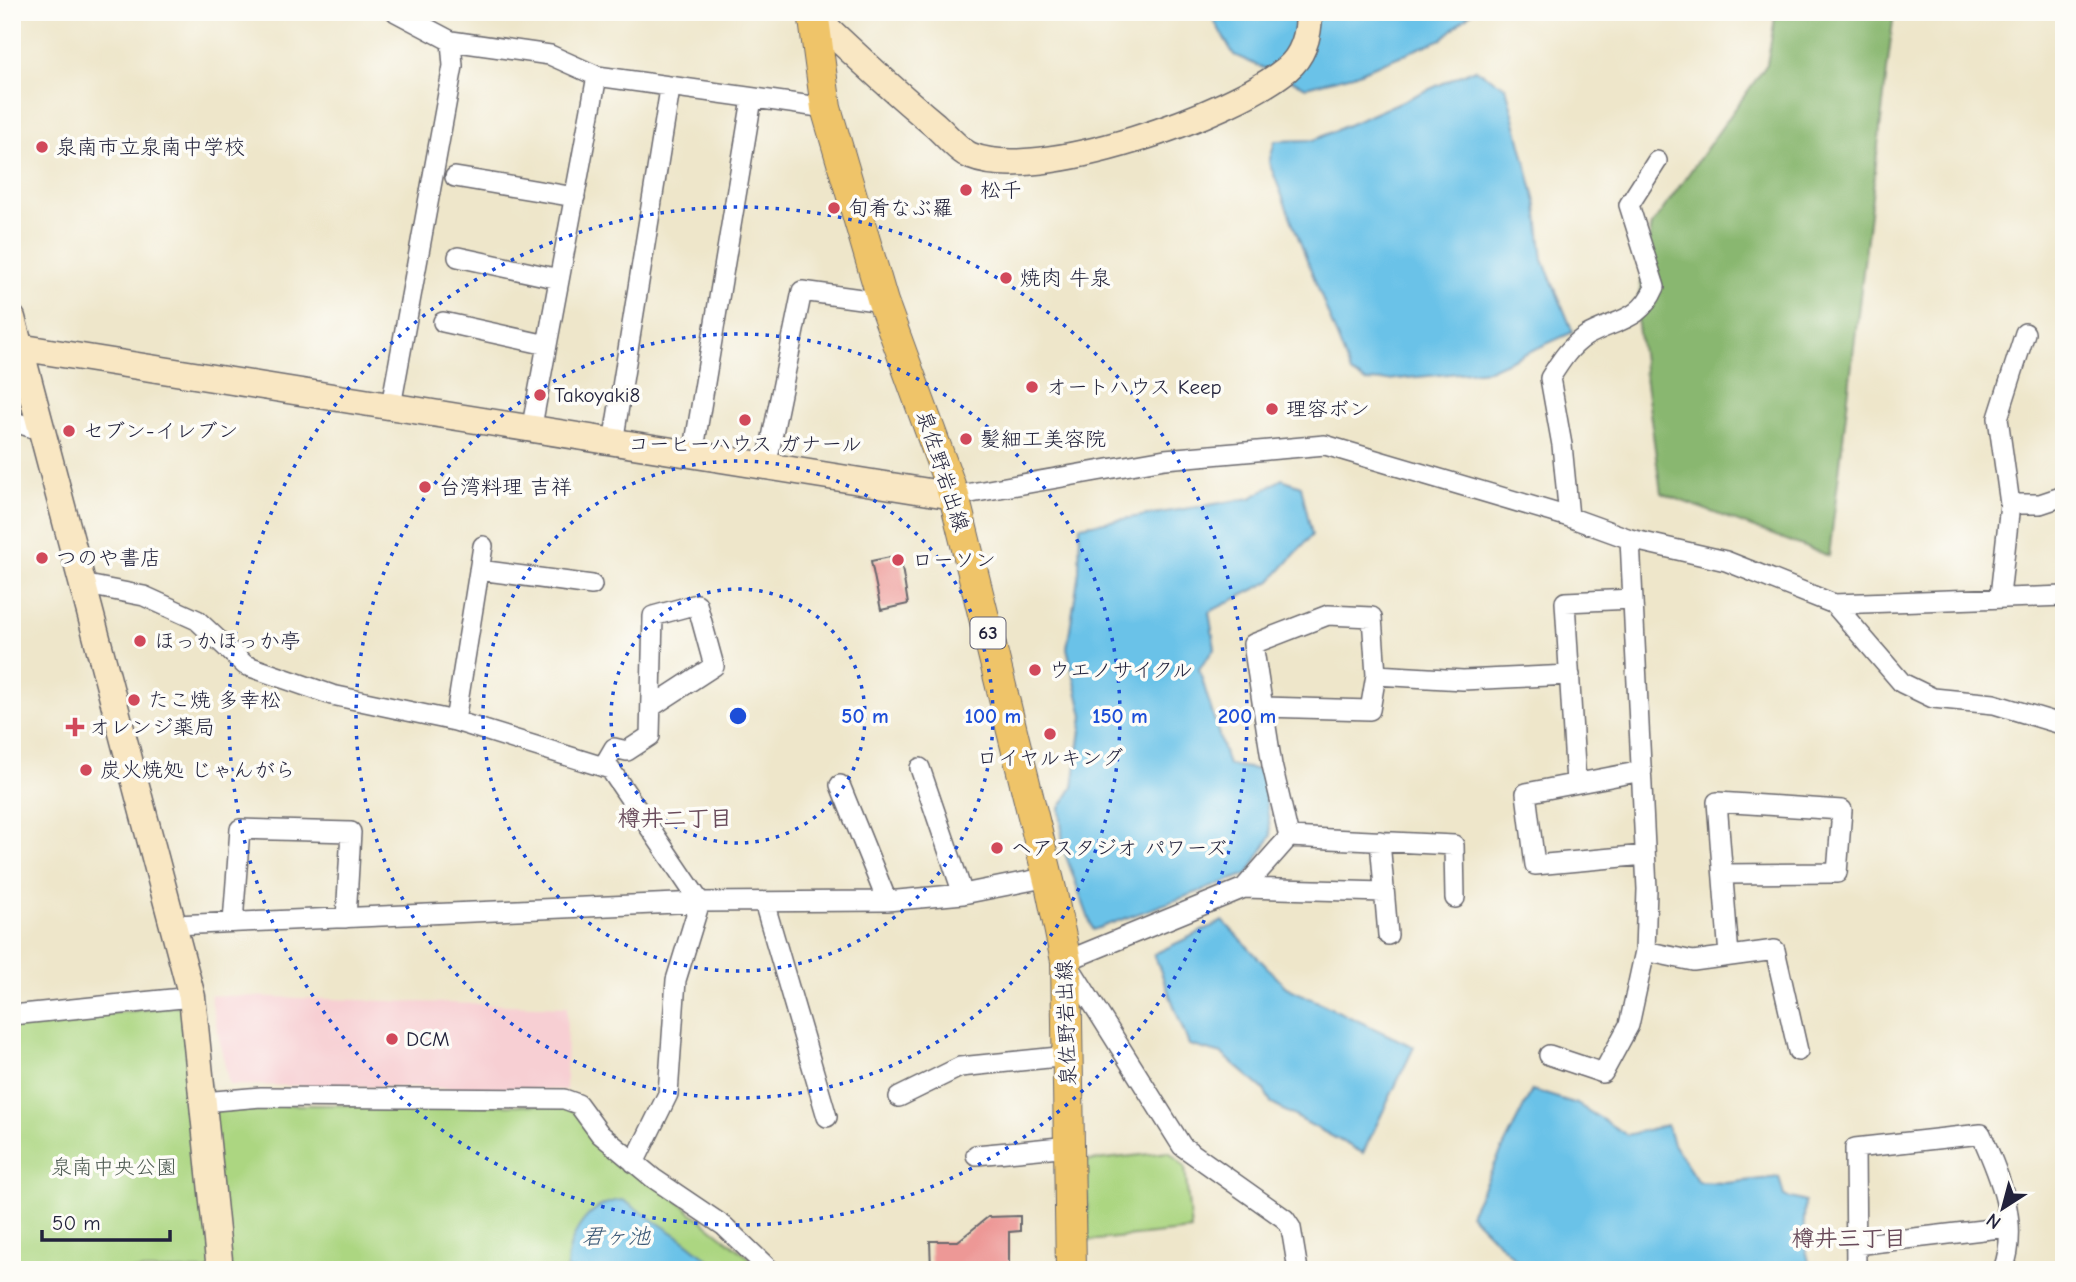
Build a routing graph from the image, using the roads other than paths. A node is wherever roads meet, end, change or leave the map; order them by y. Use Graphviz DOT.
graph roads {
  1 [pos="396,12"];
  2 [pos="1309,12"];
  3 [pos="813,13"];
  4 [pos="451,41"];
  5 [pos="597,76"];
  6 [pos="670,89"];
  7 [pos="752,99"];
  8 [pos="825,108"];
  9 [pos="1657,161"];
  10 [pos="455,177"];
  11 [pos="575,197"];
  12 [pos="458,257"];
  13 [pos="559,279"];
  14 [pos="883,302"];
  15 [pos="12,318"];
  16 [pos="443,323"];
  17 [pos="2025,333"];
  18 [pos="547,345"];
  19 [pos="16,346"];
  20 [pos="391,406"];
  21 [pos="12,421"];
  22 [pos="531,431"];
  23 [pos="45,432"];
  24 [pos="612,443"];
  25 [pos="693,455"];
  26 [pos="766,467"];
  27 [pos="954,496"];
  28 [pos="2064,496"];
  29 [pos="2010,504"];
  30 [pos="1569,517"];
  31 [pos="1630,539"];
  32 [pos="483,547"];
  33 [pos="479,570"];
  34 [pos="82,584"];
  35 [pos="592,585"];
  36 [pos="2000,596"];
  37 [pos="2064,596"];
  38 [pos="1633,600"];
  39 [pos="1834,604"];
  40 [pos="1376,675"];
  41 [pos="1570,676"];
  42 [pos="651,707"];
  43 [pos="1264,707"];
  44 [pos="455,721"];
  45 [pos="2064,725"];
  46 [pos="603,767"];
  47 [pos="920,768"];
  48 [pos="1642,771"];
  49 [pos="1576,783"];
  50 [pos="840,785"];
  51 [pos="1289,837"];
  52 [pos="1380,841"];
  53 [pos="1645,855"];
  54 [pos="1723,874"];
  55 [pos="1049,877"];
  56 [pos="1244,888"];
  57 [pos="1384,892"];
  58 [pos="963,894"];
  59 [pos="1455,898"];
  60 [pos="887,901"];
  61 [pos="700,902"];
  62 [pos="764,902"];
  63 [pos="346,918"];
  64 [pos="233,922"];
  65 [pos="175,925"];
  66 [pos="1388,935"];
  67 [pos="1644,951"];
  68 [pos="1729,957"];
  69 [pos="1066,961"];
  70 [pos="192,997"];
  71 [pos="12,1015"];
  72 [pos="1798,1051"];
  73 [pos="1549,1055"];
  74 [pos="1068,1056"];
  75 [pos="899,1097"];
  76 [pos="203,1102"];
  77 [pos="827,1117"];
  78 [pos="1070,1146"];
  79 [pos="976,1155"];
  80 [pos="634,1163"];
  81 [pos="2008,1227"];
  82 [pos="1855,1245"];
  83 [pos="220,1270"];
  84 [pos="770,1270"];
  85 [pos="1070,1270"];
  86 [pos="1298,1270"];
  87 [pos="1856,1270"];
  88 [pos="2003,1270"];
  1 -- 4 [label="street"];
  2 -- 3 [label="street"];
  3 -- 8 [label="main road, 泉佐野岩出線 / 63"];
  4 -- 5 [label="street"];
  4 -- 20 [label="street"];
  5 -- 6 [label="street"];
  5 -- 11 [label="street"];
  6 -- 7 [label="street"];
  6 -- 24 [label="street"];
  7 -- 8 [label="street"];
  7 -- 25 [label="street"];
  8 -- 14 [label="main road, 泉佐野岩出線 / 63"];
  9 -- 30 [label="street"];
  10 -- 11 [label="street"];
  11 -- 13 [label="street"];
  12 -- 13 [label="street"];
  13 -- 18 [label="street"];
  14 -- 26 [label="street"];
  14 -- 27 [label="main road, 泉佐野岩出線 / 63"];
  15 -- 19 [label="street"];
  16 -- 18 [label="street"];
  17 -- 29 [label="street"];
  18 -- 22 [label="street"];
  19 -- 20 [label="street"];
  19 -- 23 [label="street"];
  20 -- 22 [label="street"];
  21 -- 23 [label="street"];
  22 -- 24 [label="street"];
  23 -- 34 [label="street"];
  24 -- 25 [label="street"];
  25 -- 26 [label="street"];
  26 -- 27 [label="street"];
  27 -- 30 [label="street"];
  27 -- 55 [label="main road, 泉佐野岩出線 / 63"];
  28 -- 29 [label="street"];
  29 -- 36 [label="street"];
  30 -- 31 [label="street"];
  31 -- 38 [label="street"];
  31 -- 39 [label="street"];
  32 -- 33 [label="street"];
  33 -- 35 [label="street"];
  33 -- 44 [label="street"];
  34 -- 44 [label="street"];
  34 -- 65 [label="street"];
  36 -- 37 [label="street"];
  36 -- 39 [label="street"];
  38 -- 41 [label="street"];
  38 -- 48 [label="street"];
  39 -- 45 [label="street"];
  40 -- 41 [label="street"];
  40 -- 43 [label="street"];
  40 -- 43 [label="street"];
  41 -- 49 [label="street"];
  42 -- 42 [label="street"];
  42 -- 46 [label="street"];
  43 -- 51 [label="street"];
  44 -- 46 [label="street"];
  46 -- 61 [label="street"];
  47 -- 58 [label="street"];
  48 -- 49 [label="street"];
  48 -- 53 [label="street"];
  49 -- 53 [label="street"];
  50 -- 60 [label="street"];
  51 -- 52 [label="street"];
  51 -- 56 [label="street"];
  52 -- 57 [label="street"];
  52 -- 59 [label="street"];
  53 -- 67 [label="street"];
  54 -- 54 [label="street"];
  54 -- 68 [label="street"];
  55 -- 58 [label="street"];
  55 -- 69 [label="main road, 泉佐野岩出線 / 63"];
  56 -- 57 [label="street"];
  56 -- 69 [label="street"];
  57 -- 66 [label="street"];
  58 -- 60 [label="street"];
  60 -- 62 [label="street"];
  61 -- 62 [label="street"];
  61 -- 63 [label="street"];
  61 -- 80 [label="street"];
  62 -- 77 [label="street"];
  63 -- 64 [label="street"];
  63 -- 64 [label="street"];
  64 -- 65 [label="street"];
  65 -- 70 [label="street"];
  67 -- 68 [label="street"];
  67 -- 73 [label="street"];
  68 -- 72 [label="street"];
  69 -- 74 [label="main road, 泉佐野岩出線 / 63"];
  69 -- 86 [label="street"];
  70 -- 71 [label="street"];
  70 -- 76 [label="street"];
  74 -- 75 [label="street"];
  74 -- 78 [label="main road, 泉佐野岩出線 / 63"];
  76 -- 80 [label="street"];
  76 -- 83 [label="street"];
  78 -- 79 [label="street"];
  78 -- 85 [label="main road, 泉佐野岩出線 / 63"];
  80 -- 84 [label="street"];
  81 -- 82 [label="street"];
  81 -- 82 [label="street"];
  81 -- 88 [label="street"];
  82 -- 87 [label="street"];
}
